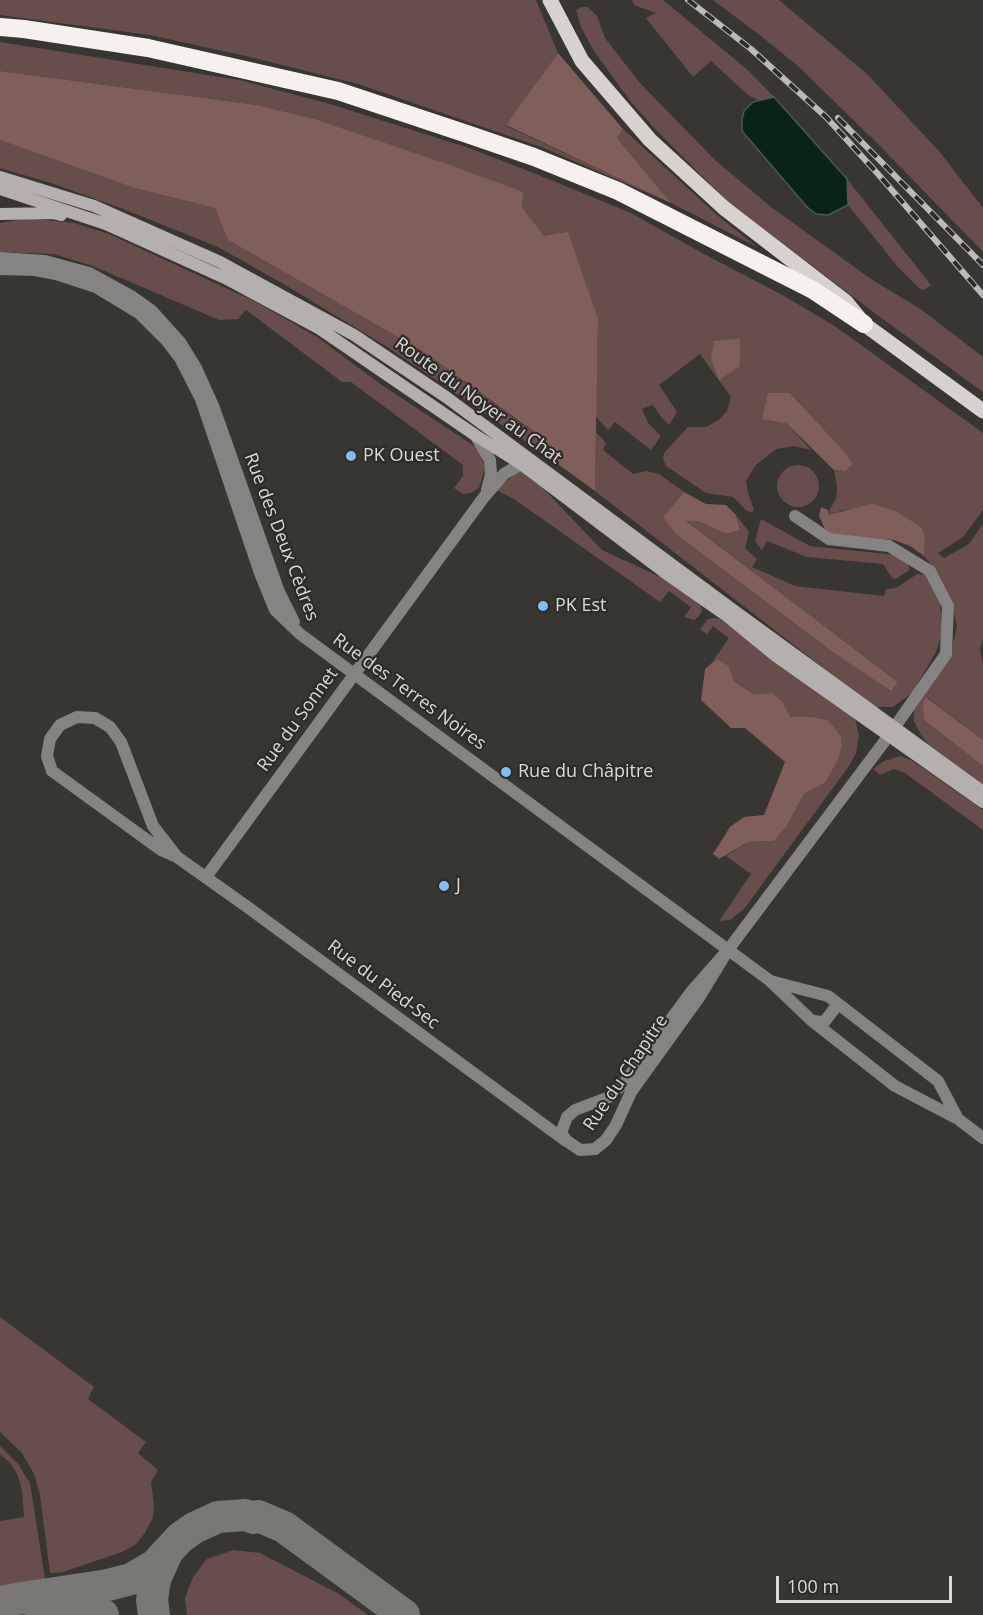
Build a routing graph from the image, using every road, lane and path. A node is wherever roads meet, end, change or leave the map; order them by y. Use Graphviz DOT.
graph roads {
  1 [pos="550,0"];
  2 [pos="0,27"];
  3 [pos="0,177"];
  4 [pos="0,189"];
  5 [pos="0,214"];
  6 [pos="106,224"];
  7 [pos="0,258"];
  8 [pos="0,269"];
  9 [pos="864,324"];
  10 [pos="983,411"];
  11 [pos="475,435"];
  12 [pos="527,463"];
  13 [pos="484,497"];
  14 [pos="795,516"];
  15 [pos="300,634"];
  16 [pos="354,674"];
  17 [pos="892,731"];
  18 [pos="983,792"];
  19 [pos="983,802"];
  20 [pos="177,857"];
  21 [pos="206,877"];
  22 [pos="728,950"];
  23 [pos="769,980"];
  24 [pos="838,1004"];
  25 [pos="811,1020"];
  26 [pos="958,1119"];
  27 [pos="983,1138"];
  28 [pos="567,1141"];
  1 -- 9 [label="main road"];
  2 -- 9 [label="highway"];
  3 -- 12 [label="street, Route du Noyer au Chat"];
  4 -- 6 [label="street, Route du Noyer au Chat"];
  5 -- 6 [label="street"];
  6 -- 11 [label="street, Route du Noyer au Chat"];
  7 -- 15 [label="street, Rue des Deux Cèdres"];
  8 -- 15 [label="street, Rue des Deux Cèdres"];
  9 -- 10 [label="main road"];
  11 -- 12 [label="street, Route du Noyer au Chat"];
  11 -- 13 [label="street, Rue du Sonnet"];
  12 -- 13 [label="street, Rue du Sonnet"];
  12 -- 17 [label="street, Route du Noyer au Chat"];
  13 -- 16 [label="street, Rue du Sonnet"];
  14 -- 17 [label="street, Rue du Chapitre"];
  15 -- 16 [label="street, Rue des Terres Noires"];
  16 -- 21 [label="street, Rue du Sonnet"];
  16 -- 22 [label="street, Rue des Terres Noires"];
  17 -- 18 [label="street, Route du Noyer au Chat"];
  17 -- 19 [label="street, Route du Noyer au Chat"];
  17 -- 22 [label="street, Rue du Chapitre"];
  20 -- 20 [label="street"];
  20 -- 21 [label="street, Rue du Pied-Sec"];
  21 -- 28 [label="street, Rue du Pied-Sec"];
  22 -- 23 [label="street, Rue des Terres Noires"];
  22 -- 28 [label="street, Rue du Chapitre"];
  22 -- 28 [label="street, Rue du Chapitre"];
  23 -- 24 [label="street"];
  23 -- 25 [label="street"];
  24 -- 25 [label="street"];
  24 -- 26 [label="street"];
  25 -- 26 [label="street"];
  26 -- 27 [label="street"];
}
